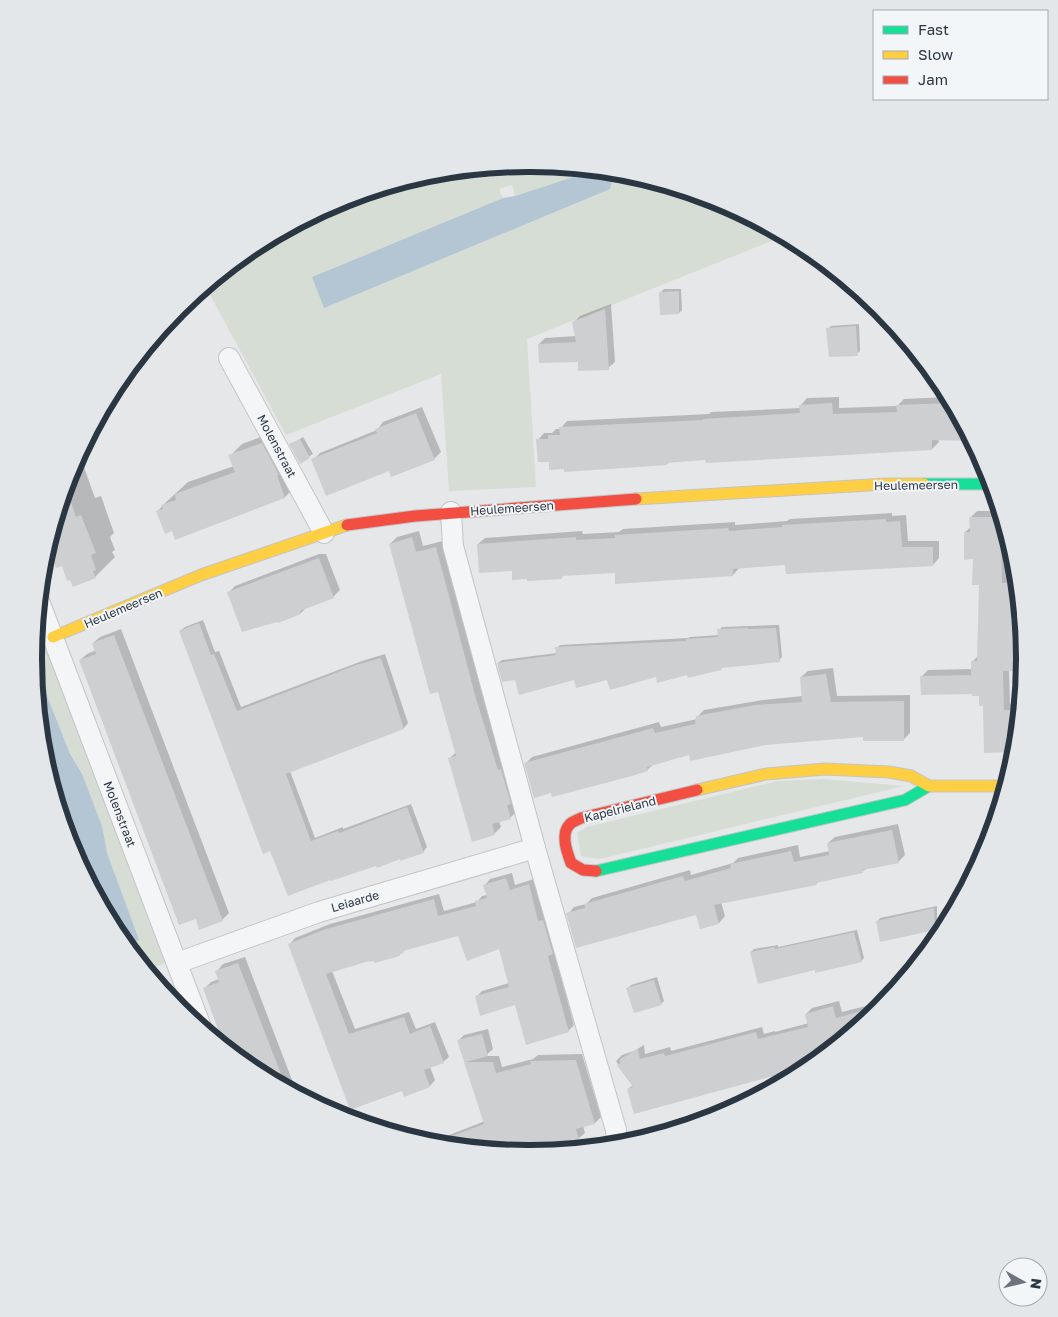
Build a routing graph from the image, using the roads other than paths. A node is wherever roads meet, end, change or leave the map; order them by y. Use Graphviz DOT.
graph roads {
  1 [pos="229,358"];
  2 [pos="983,484"];
  3 [pos="451,512"];
  4 [pos="324,533"];
  5 [pos="45,617"];
  6 [pos="53,638"];
  7 [pos="929,786"];
  8 [pos="998,786"];
  9 [pos="535,848"];
  10 [pos="177,964"];
  11 [pos="196,1013"];
  12 [pos="617,1137"];
  1 -- 4 [label="street, Molenstraat"];
  2 -- 3 [label="street, Heulemeersen"];
  3 -- 4 [label="street, Heulemeersen"];
  3 -- 9 [label="street"];
  4 -- 6 [label="street, Heulemeersen"];
  5 -- 6 [label="street, Molenstraat"];
  6 -- 10 [label="street, Molenstraat"];
  7 -- 7 [label="street, Kapelrieland"];
  7 -- 8 [label="street, Kapelrieland"];
  9 -- 10 [label="street, Leiaarde"];
  9 -- 12 [label="street"];
  10 -- 11 [label="street, Molenstraat"];
}
